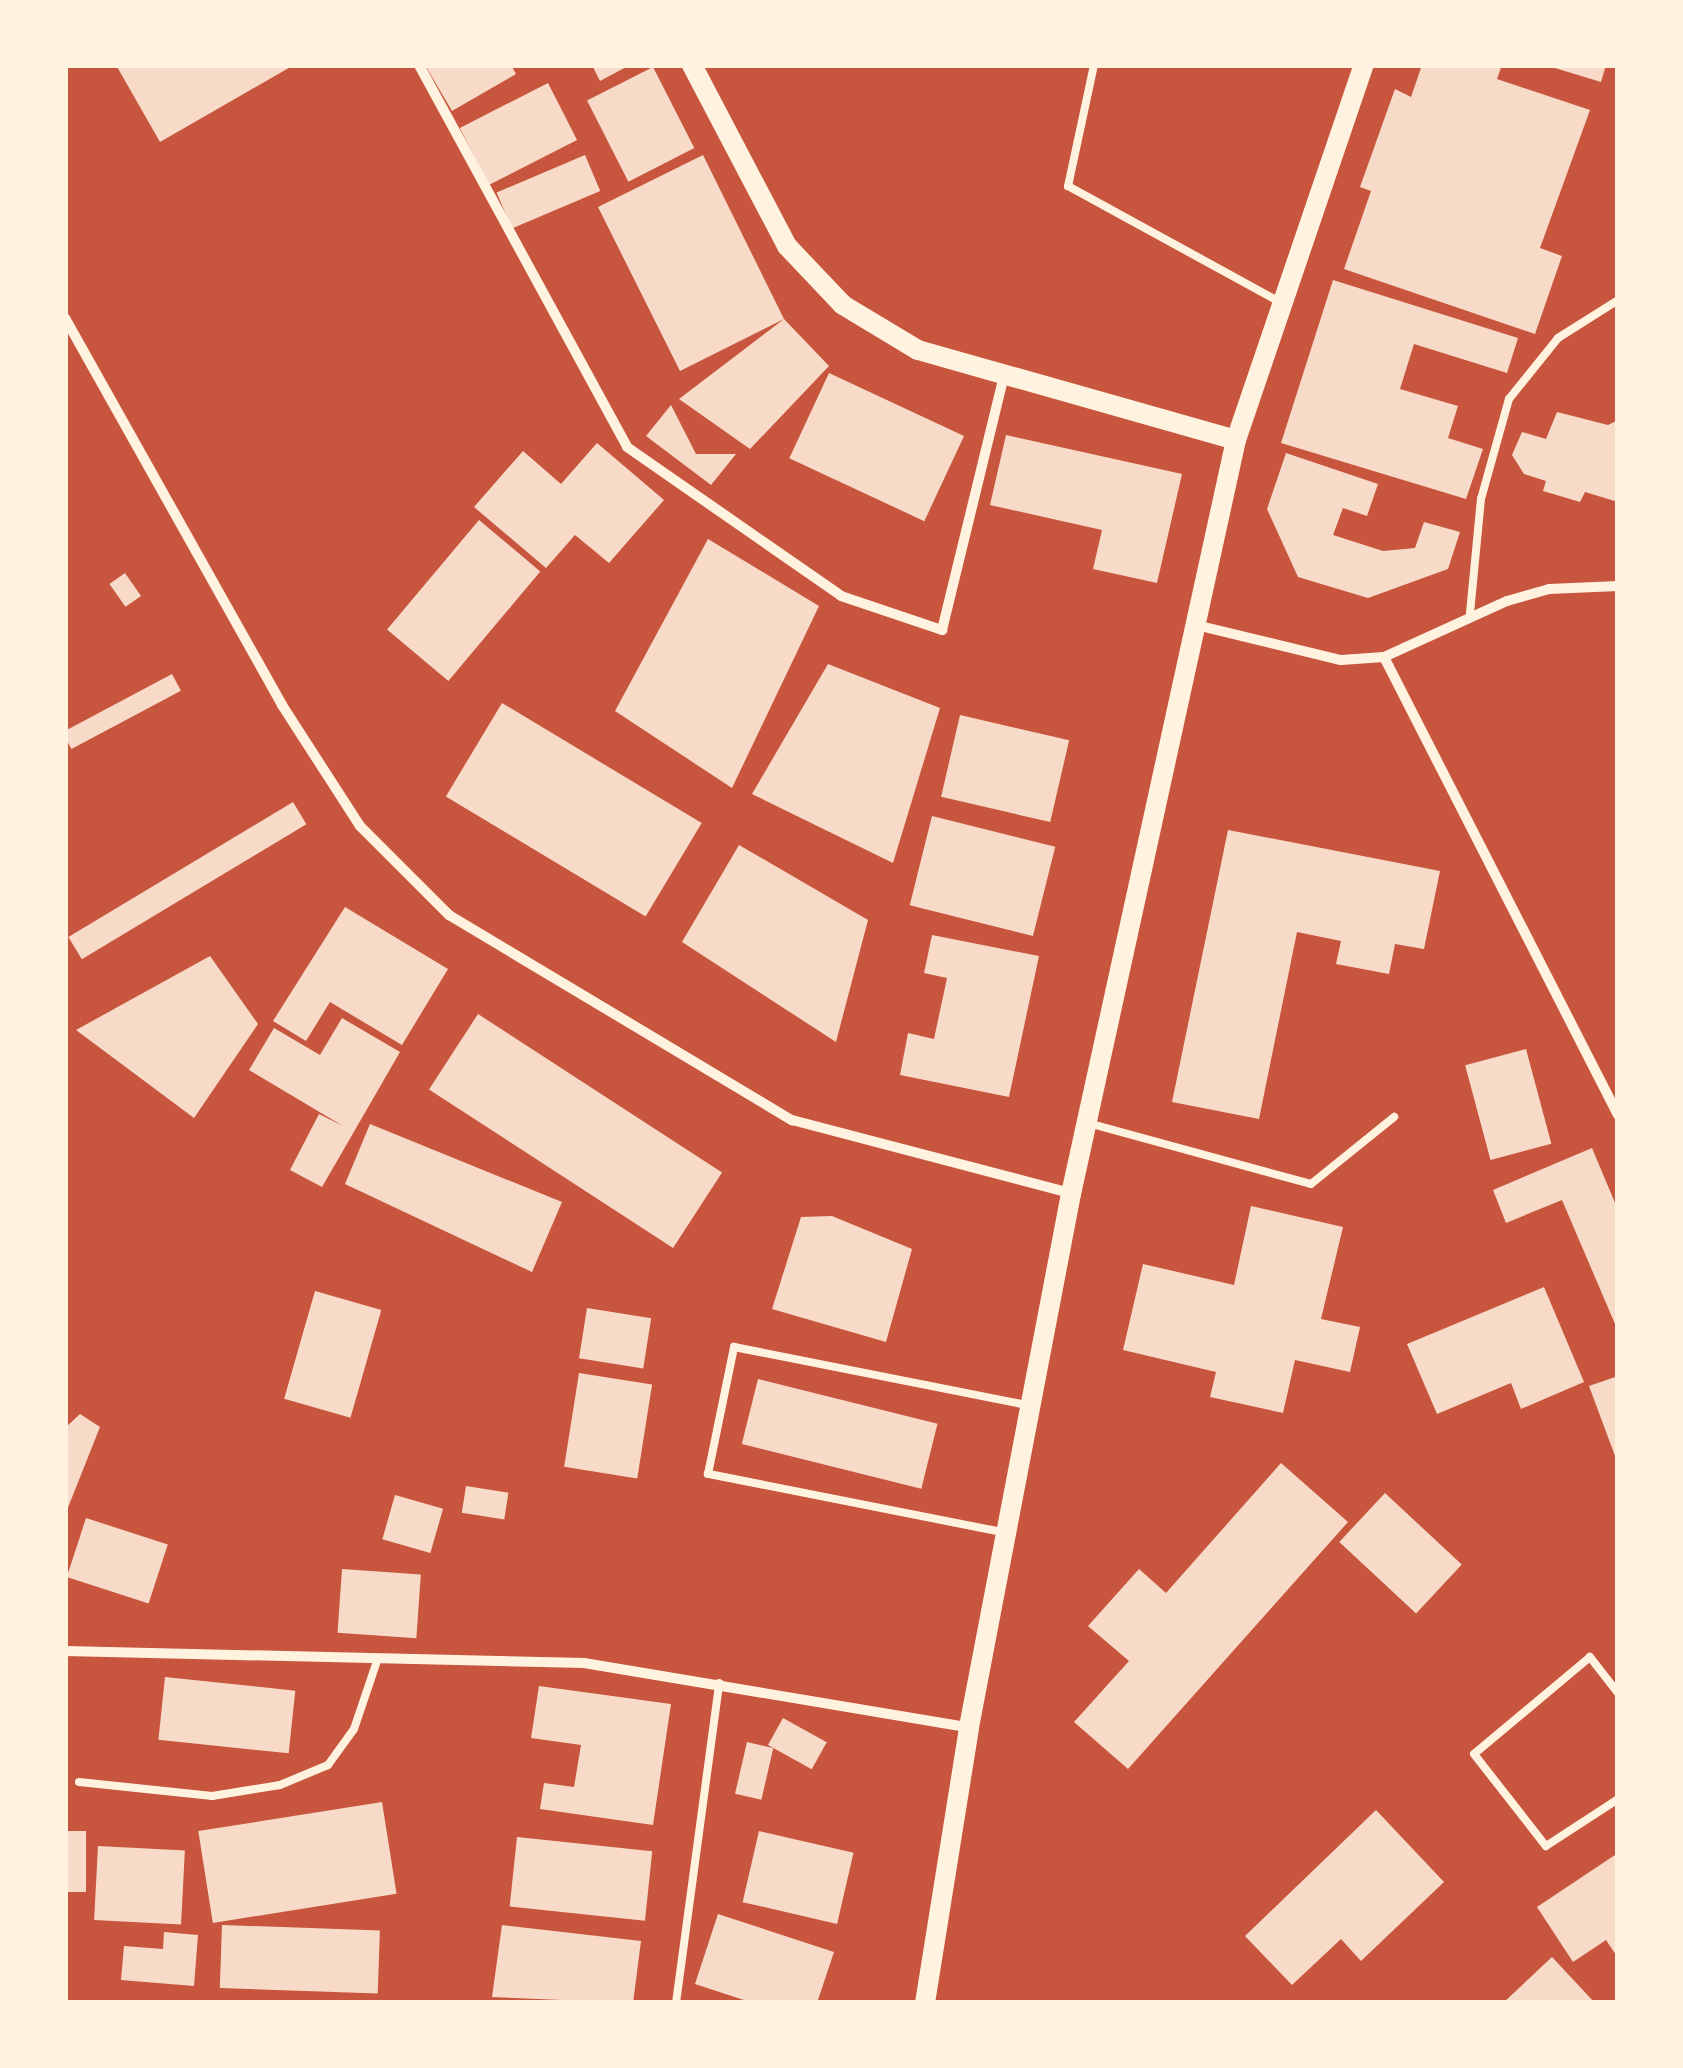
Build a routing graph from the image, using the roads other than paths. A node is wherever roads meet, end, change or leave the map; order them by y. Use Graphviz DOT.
graph roads {
  1 [pos="419,65"];
  2 [pos="692,65"];
  3 [pos="1094,65"];
  4 [pos="1364,65"];
  5 [pos="1618,300"];
  6 [pos="1280,302"];
  7 [pos="65,318"];
  8 [pos="1004,376"];
  9 [pos="1236,440"];
  10 [pos="1618,586"];
  11 [pos="1470,613"];
  12 [pos="1196,625"];
  13 [pos="1384,657"];
  14 [pos="1618,1115"];
  15 [pos="1394,1117"];
  16 [pos="1088,1123"];
  17 [pos="1072,1194"];
  18 [pos="1031,1406"];
  19 [pos="1006,1533"];
  20 [pos="65,1651"];
  21 [pos="377,1661"];
  22 [pos="718,1683"];
  23 [pos="1618,1693"];
  24 [pos="969,1727"];
  25 [pos="79,1782"];
  26 [pos="1618,1799"];
  27 [pos="676,2003"];
  28 [pos="925,2003"];
  1 -- 8 [label="street"];
  2 -- 8 [label="main road"];
  3 -- 6 [label="lane"];
  4 -- 6 [label="main road"];
  5 -- 11 [label="lane"];
  6 -- 9 [label="main road"];
  7 -- 17 [label="street"];
  8 -- 9 [label="main road"];
  9 -- 12 [label="main road"];
  10 -- 11 [label="street"];
  11 -- 13 [label="street"];
  12 -- 13 [label="street"];
  12 -- 16 [label="main road"];
  13 -- 14 [label="street"];
  15 -- 16 [label="lane"];
  16 -- 17 [label="main road"];
  17 -- 18 [label="main road"];
  18 -- 19 [label="main road"];
  18 -- 19 [label="lane"];
  19 -- 24 [label="main road"];
  20 -- 21 [label="street"];
  21 -- 22 [label="street"];
  21 -- 25 [label="lane"];
  22 -- 24 [label="street"];
  22 -- 27 [label="lane"];
  23 -- 26 [label="lane"];
  24 -- 28 [label="main road"];
}
